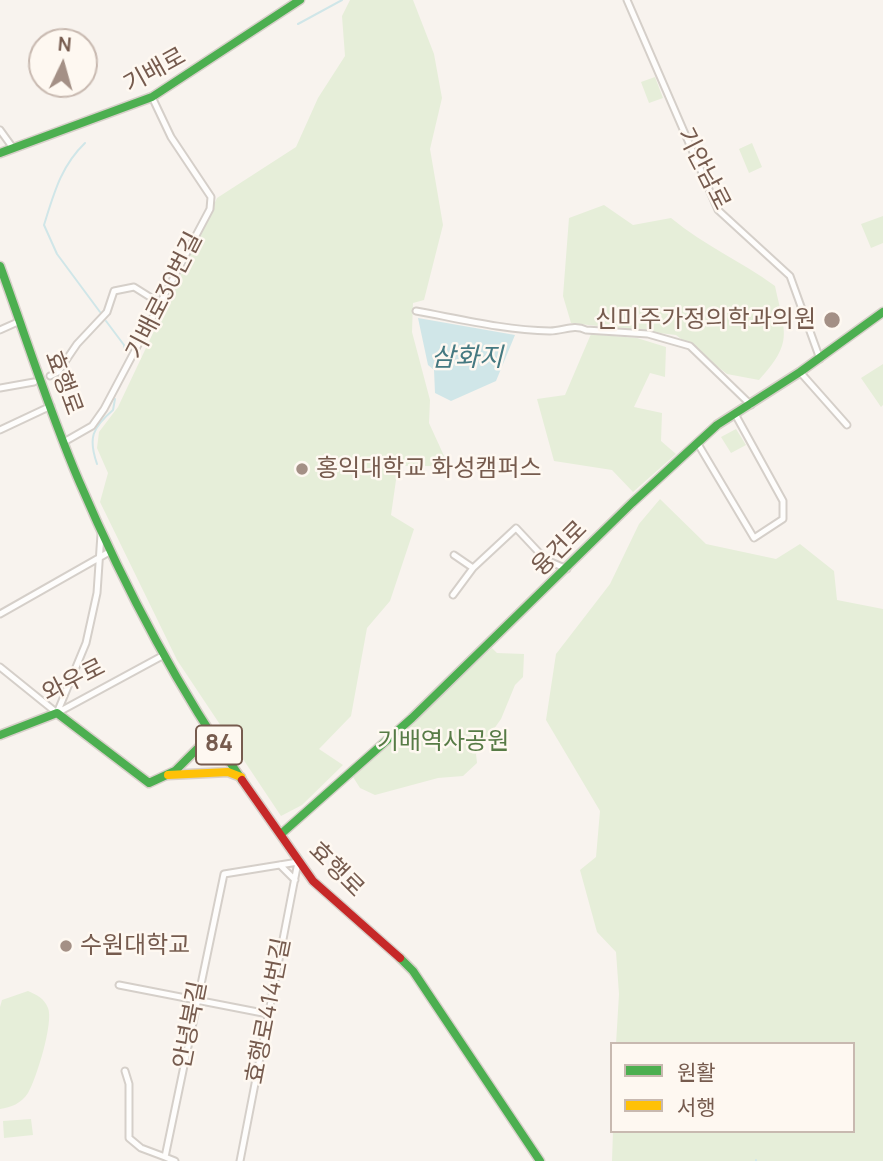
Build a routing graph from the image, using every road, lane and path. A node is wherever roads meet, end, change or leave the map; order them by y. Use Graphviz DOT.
graph roads {
  1 [pos="300,0"];
  2 [pos="627,0"];
  3 [pos="152,97"];
  4 [pos="0,130"];
  5 [pos="13,148"];
  6 [pos="0,153"];
  7 [pos="0,266"];
  8 [pos="161,304"];
  9 [pos="416,311"];
  10 [pos="883,312"];
  11 [pos="20,321"];
  12 [pos="0,330"];
  13 [pos="820,359"];
  14 [pos="800,372"];
  15 [pos="50,376"];
  16 [pos="34,382"];
  17 [pos="0,388"];
  18 [pos="751,405"];
  19 [pos="51,406"];
  20 [pos="735,414"];
  21 [pos="847,425"];
  22 [pos="0,430"];
  23 [pos="64,442"];
  24 [pos="698,444"];
  25 [pos="101,528"];
  26 [pos="111,551"];
  27 [pos="454,555"];
  28 [pos="99,557"];
  29 [pos="473,568"];
  30 [pos="567,569"];
  31 [pos="453,595"];
  32 [pos="0,605"];
  33 [pos="2,613"];
  34 [pos="164,655"];
  35 [pos="0,667"];
  36 [pos="57,713"];
  37 [pos="0,735"];
  38 [pos="211,735"];
  39 [pos="168,775"];
  40 [pos="243,777"];
  41 [pos="271,820"];
  42 [pos="296,820"];
  43 [pos="281,834"];
  44 [pos="298,862"];
  45 [pos="280,865"];
  46 [pos="295,880"];
  47 [pos="119,985"];
  48 [pos="196,999"];
  49 [pos="268,1014"];
  50 [pos="125,1071"];
  51 [pos="165,1157"];
  52 [pos="176,1161"];
  53 [pos="240,1161"];
  54 [pos="540,1161"];
  1 -- 3 [label="street, 기배로"];
  2 -- 13 [label="street, 기안남로"];
  3 -- 5 [label="street, 기배로"];
  3 -- 8 [label="street, 기배로30번길"];
  4 -- 5 [label="street"];
  5 -- 6 [label="street, 기배로"];
  7 -- 11 [label="street, 효행로 / 84"];
  8 -- 15 [label="street"];
  8 -- 23 [label="street, 기배로30번길"];
  9 -- 18 [label="street"];
  10 -- 13 [label="street, 융건로"];
  11 -- 12 [label="street"];
  11 -- 19 [label="street, 효행로 / 84"];
  13 -- 14 [label="street, 융건로"];
  14 -- 18 [label="street, 융건로"];
  14 -- 21 [label="street"];
  16 -- 17 [label="street"];
  18 -- 20 [label="street, 융건로"];
  19 -- 22 [label="street"];
  19 -- 23 [label="street, 효행로 / 84"];
  20 -- 24 [label="street, 융건로"];
  20 -- 24 [label="street"];
  23 -- 25 [label="street, 효행로 / 84"];
  24 -- 30 [label="street, 융건로"];
  25 -- 26 [label="street, 효행로 / 84"];
  25 -- 28 [label="street"];
  26 -- 28 [label="street"];
  26 -- 34 [label="street, 효행로 / 84"];
  27 -- 29 [label="street"];
  28 -- 33 [label="street"];
  28 -- 36 [label="street"];
  29 -- 30 [label="street"];
  29 -- 31 [label="street"];
  30 -- 42 [label="street, 융건로"];
  32 -- 33 [label="street"];
  34 -- 36 [label="street, 와우로"];
  34 -- 38 [label="street, 효행로 / 84"];
  35 -- 36 [label="street"];
  36 -- 37 [label="street, 와우로"];
  36 -- 39 [label="street"];
  38 -- 39 [label="street"];
  38 -- 40 [label="street, 효행로 / 84"];
  39 -- 40 [label="street"];
  40 -- 41 [label="street, 효행로 / 84"];
  41 -- 42 [label="street"];
  41 -- 43 [label="street, 효행로 / 84"];
  42 -- 43 [label="street, 융건로"];
  43 -- 44 [label="street, 효행로 / 84"];
  44 -- 45 [label="street, 안녕북길"];
  44 -- 46 [label="street, 효행로414번길"];
  44 -- 54 [label="street, 효행로 / 84"];
  45 -- 46 [label="street"];
  45 -- 48 [label="street, 안녕북길"];
  46 -- 49 [label="street, 효행로414번길"];
  47 -- 48 [label="street"];
  48 -- 49 [label="street"];
  48 -- 51 [label="street, 안녕북길"];
  49 -- 53 [label="street, 효행로414번길"];
  50 -- 51 [label="street"];
  51 -- 52 [label="street"];
}
